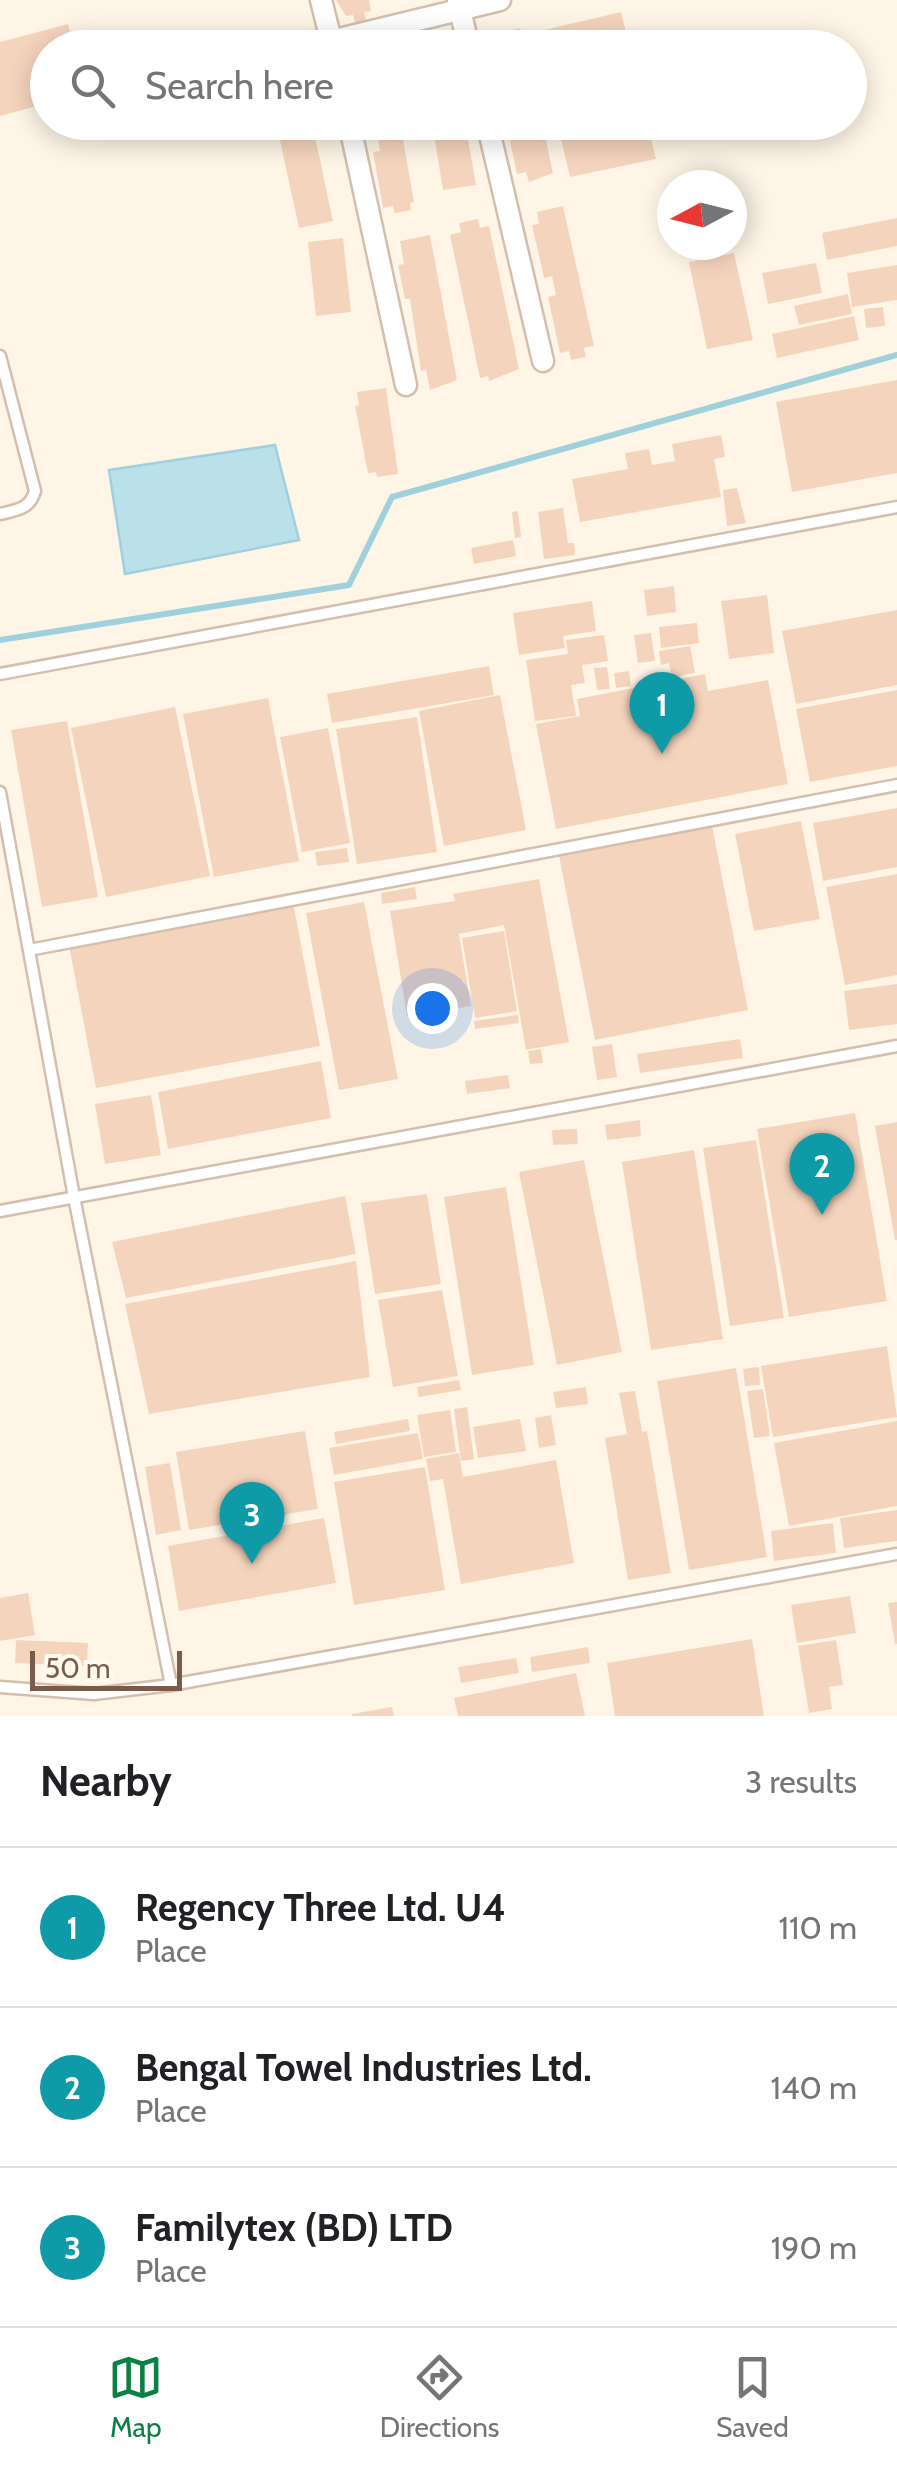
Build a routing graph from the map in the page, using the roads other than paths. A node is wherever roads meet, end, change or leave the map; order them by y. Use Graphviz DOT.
graph roads {
  1 [pos="321,0"];
  2 [pos="500,0"];
  3 [pos="459,5"];
  4 [pos="328,30"];
  5 [pos="378,30"];
  6 [pos="465,30"];
  7 [pos="353,140"];
  8 [pos="491,140"];
  9 [pos="0,356"];
  10 [pos="543,361"];
  11 [pos="406,385"];
  12 [pos="897,507"];
  13 [pos="0,514"];
  14 [pos="0,674"];
  15 [pos="897,785"];
  16 [pos="0,792"];
  17 [pos="29,950"];
  18 [pos="897,1046"];
  19 [pos="74,1198"];
  20 [pos="0,1211"];
  21 [pos="897,1554"];
  22 [pos="171,1685"];
  23 [pos="0,1687"];
  1 -- 4 [label="street"];
  2 -- 3 [label="street"];
  3 -- 5 [label="street"];
  3 -- 6 [label="street"];
  7 -- 11 [label="street"];
  8 -- 10 [label="street"];
  9 -- 13 [label="lane"];
  12 -- 14 [label="lane"];
  15 -- 17 [label="lane"];
  16 -- 17 [label="lane"];
  17 -- 19 [label="lane"];
  18 -- 19 [label="lane"];
  19 -- 20 [label="lane"];
  19 -- 22 [label="lane"];
  21 -- 22 [label="lane"];
  22 -- 23 [label="lane"];
}
